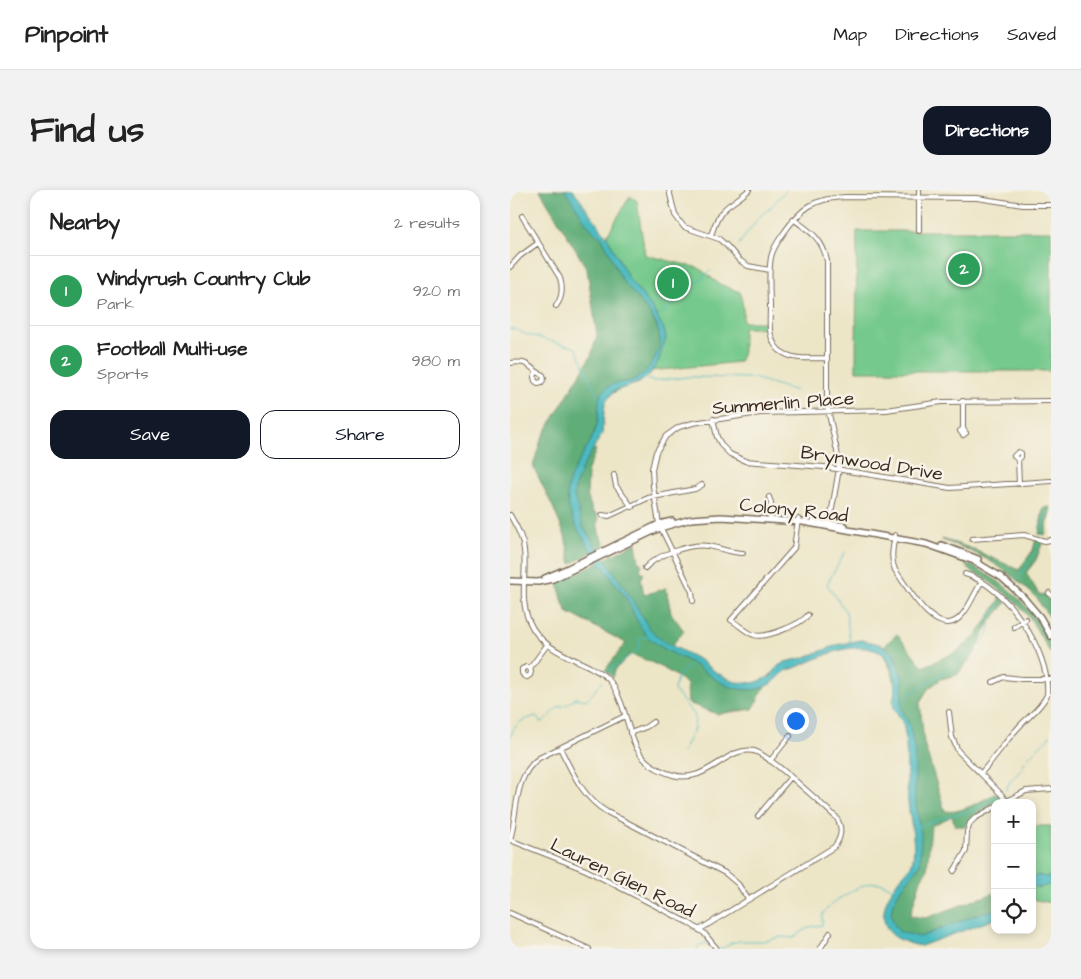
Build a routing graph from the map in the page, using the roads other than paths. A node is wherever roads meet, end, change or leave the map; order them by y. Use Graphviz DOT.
graph roads {
  1 [pos="669,190"];
  2 [pos="749,190"];
  3 [pos="919,190"];
  4 [pos="919,197"];
  5 [pos="1051,205"];
  6 [pos="522,216"];
  7 [pos="793,220"];
  8 [pos="919,231"];
  9 [pos="711,235"];
  10 [pos="538,244"];
  11 [pos="510,267"];
  12 [pos="770,270"];
  13 [pos="556,306"];
  14 [pos="827,358"];
  15 [pos="510,362"];
  16 [pos="536,372"];
  17 [pos="963,401"];
  18 [pos="1051,402"];
  19 [pos="828,412"];
  20 [pos="713,420"];
  21 [pos="963,429"];
  22 [pos="1018,460"];
  23 [pos="839,469"];
  24 [pos="614,475"];
  25 [pos="1051,481"];
  26 [pos="1019,484"];
  27 [pos="702,485"];
  28 [pos="655,497"];
  29 [pos="769,497"];
  30 [pos="632,507"];
  31 [pos="602,514"];
  32 [pos="510,515"];
  33 [pos="771,518"];
  34 [pos="798,520"];
  35 [pos="829,525"];
  36 [pos="660,526"];
  37 [pos="895,536"];
  38 [pos="972,539"];
  39 [pos="1051,540"];
  40 [pos="673,552"];
  41 [pos="957,552"];
  42 [pos="743,553"];
  43 [pos="645,568"];
  44 [pos="965,574"];
  45 [pos="510,579"];
  46 [pos="524,581"];
  47 [pos="982,581"];
  48 [pos="693,601"];
  49 [pos="808,615"];
  50 [pos="1026,619"];
  51 [pos="1014,627"];
  52 [pos="1051,630"];
  53 [pos="1051,636"];
  54 [pos="1039,641"];
  55 [pos="547,645"];
  56 [pos="530,668"];
  57 [pos="1051,672"];
  58 [pos="1051,679"];
  59 [pos="993,682"];
  60 [pos="949,712"];
  61 [pos="625,716"];
  62 [pos="652,722"];
  63 [pos="630,733"];
  64 [pos="790,736"];
  65 [pos="560,748"];
  66 [pos="770,761"];
  67 [pos="981,774"];
  68 [pos="790,778"];
  69 [pos="1051,789"];
  70 [pos="1002,799"];
  71 [pos="1011,799"];
  72 [pos="991,809"];
  73 [pos="758,816"];
  74 [pos="510,840"];
  75 [pos="954,871"];
  76 [pos="748,899"];
  77 [pos="510,912"];
  78 [pos="699,930"];
  79 [pos="830,934"];
  80 [pos="590,949"];
  81 [pos="717,949"];
  82 [pos="820,949"];
  1 -- 9 [label="street"];
  2 -- 9 [label="street"];
  3 -- 4 [label="street"];
  4 -- 5 [label="street"];
  4 -- 7 [label="street"];
  4 -- 8 [label="street"];
  6 -- 10 [label="street"];
  7 -- 12 [label="street"];
  7 -- 14 [label="street"];
  9 -- 12 [label="street"];
  10 -- 11 [label="street"];
  10 -- 13 [label="street"];
  12 -- 14 [label="street"];
  14 -- 19 [label="street"];
  15 -- 16 [label="street"];
  17 -- 18 [label="street, Summerlin Place"];
  17 -- 19 [label="street, Summerlin Place"];
  17 -- 21 [label="street"];
  19 -- 20 [label="street, Summerlin Place"];
  19 -- 23 [label="street"];
  20 -- 23 [label="street, Brynwood Drive"];
  20 -- 28 [label="street, Summerlin Place"];
  22 -- 26 [label="street"];
  23 -- 26 [label="street, Brynwood Drive"];
  23 -- 35 [label="street"];
  24 -- 30 [label="street"];
  25 -- 26 [label="street, Brynwood Drive"];
  27 -- 28 [label="street"];
  28 -- 30 [label="street"];
  28 -- 36 [label="street, Summerlin Place"];
  29 -- 33 [label="street"];
  30 -- 31 [label="street"];
  32 -- 46 [label="street"];
  33 -- 34 [label="main road, Colony Road"];
  33 -- 36 [label="main road, Colony Road"];
  34 -- 35 [label="main road, Colony Road"];
  34 -- 49 [label="street"];
  35 -- 37 [label="main road, Colony Road"];
  36 -- 40 [label="street, Summerlin Place"];
  36 -- 46 [label="main road, Colony Road"];
  37 -- 41 [label="main road, Colony Road"];
  37 -- 47 [label="street"];
  38 -- 39 [label="street"];
  40 -- 42 [label="street"];
  40 -- 43 [label="street"];
  40 -- 48 [label="street, Summerlin Place"];
  41 -- 52 [label="main road, Colony Road"];
  41 -- 53 [label="main road, Colony Road"];
  44 -- 47 [label="street"];
  45 -- 46 [label="main road, Colony Road"];
  46 -- 55 [label="street"];
  47 -- 50 [label="street"];
  50 -- 51 [label="street"];
  50 -- 54 [label="street"];
  55 -- 56 [label="street"];
  55 -- 61 [label="street"];
  57 -- 58 [label="street"];
  58 -- 59 [label="street"];
  58 -- 67 [label="street"];
  60 -- 67 [label="street"];
  61 -- 63 [label="street"];
  61 -- 65 [label="street"];
  62 -- 63 [label="street"];
  63 -- 66 [label="street"];
  64 -- 66 [label="street"];
  65 -- 74 [label="street"];
  65 -- 76 [label="street"];
  66 -- 68 [label="street"];
  67 -- 70 [label="street"];
  68 -- 73 [label="street"];
  68 -- 76 [label="street"];
  69 -- 71 [label="street"];
  72 -- 75 [label="street"];
  74 -- 78 [label="street, Lauren Glen Road"];
  76 -- 78 [label="street"];
  77 -- 80 [label="street"];
  78 -- 81 [label="street, Lauren Glen Road"];
  79 -- 82 [label="street"];
}
